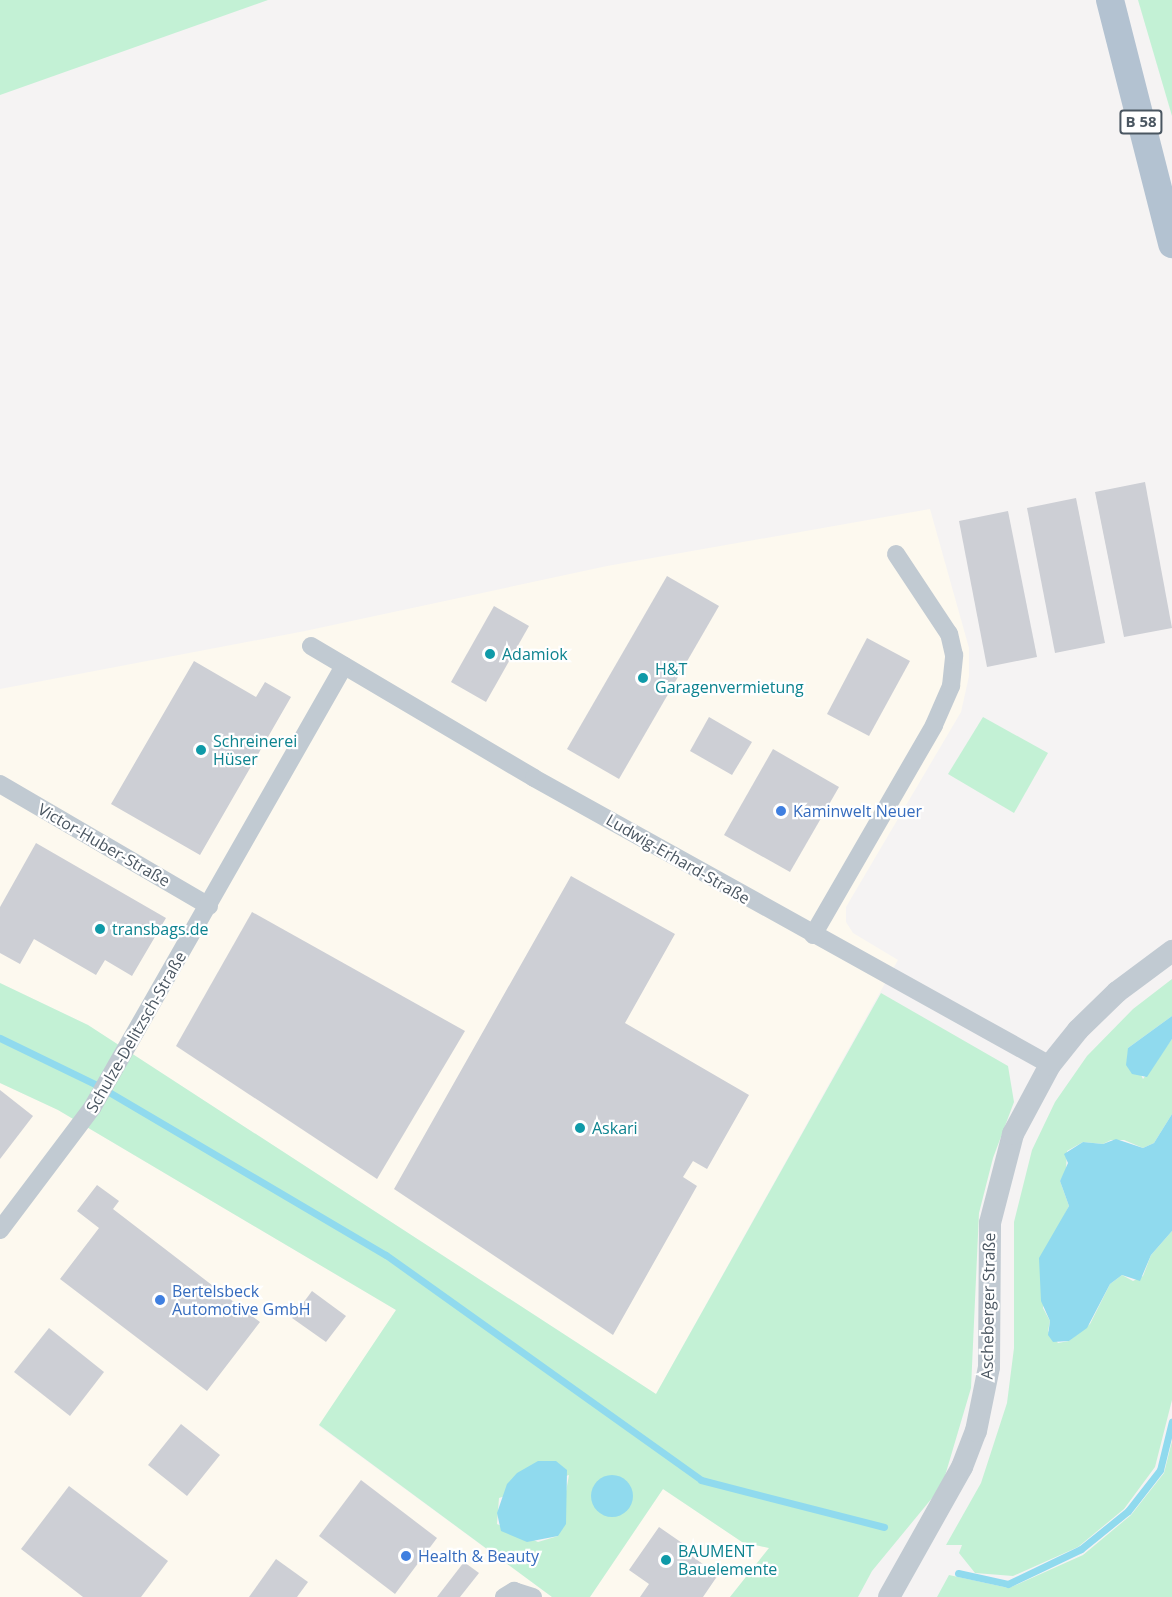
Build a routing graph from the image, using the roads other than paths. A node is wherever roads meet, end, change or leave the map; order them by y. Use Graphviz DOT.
graph roads {
  1 [pos="1110,0"];
  2 [pos="1172,244"];
  3 [pos="896,554"];
  4 [pos="311,646"];
  5 [pos="344,666"];
  6 [pos="0,784"];
  7 [pos="209,906"];
  8 [pos="813,935"];
  9 [pos="1172,951"];
  10 [pos="1050,1065"];
  11 [pos="0,1230"];
  12 [pos="504,1597"];
  13 [pos="533,1597"];
  14 [pos="889,1597"];
  1 -- 2 [label="main road, B 58"];
  3 -- 8 [label="street"];
  4 -- 5 [label="street, Ludwig-Erhard-Straße"];
  5 -- 7 [label="street, Schulze-Delitzsch-Straße"];
  5 -- 8 [label="street, Ludwig-Erhard-Straße"];
  6 -- 7 [label="street, Victor-Huber-Straße"];
  7 -- 11 [label="street, Schulze-Delitzsch-Straße"];
  8 -- 10 [label="street, Ludwig-Erhard-Straße"];
  9 -- 10 [label="street, Ascheberger Straße"];
  10 -- 14 [label="street, Ascheberger Straße"];
  12 -- 13 [label="street"];
}
